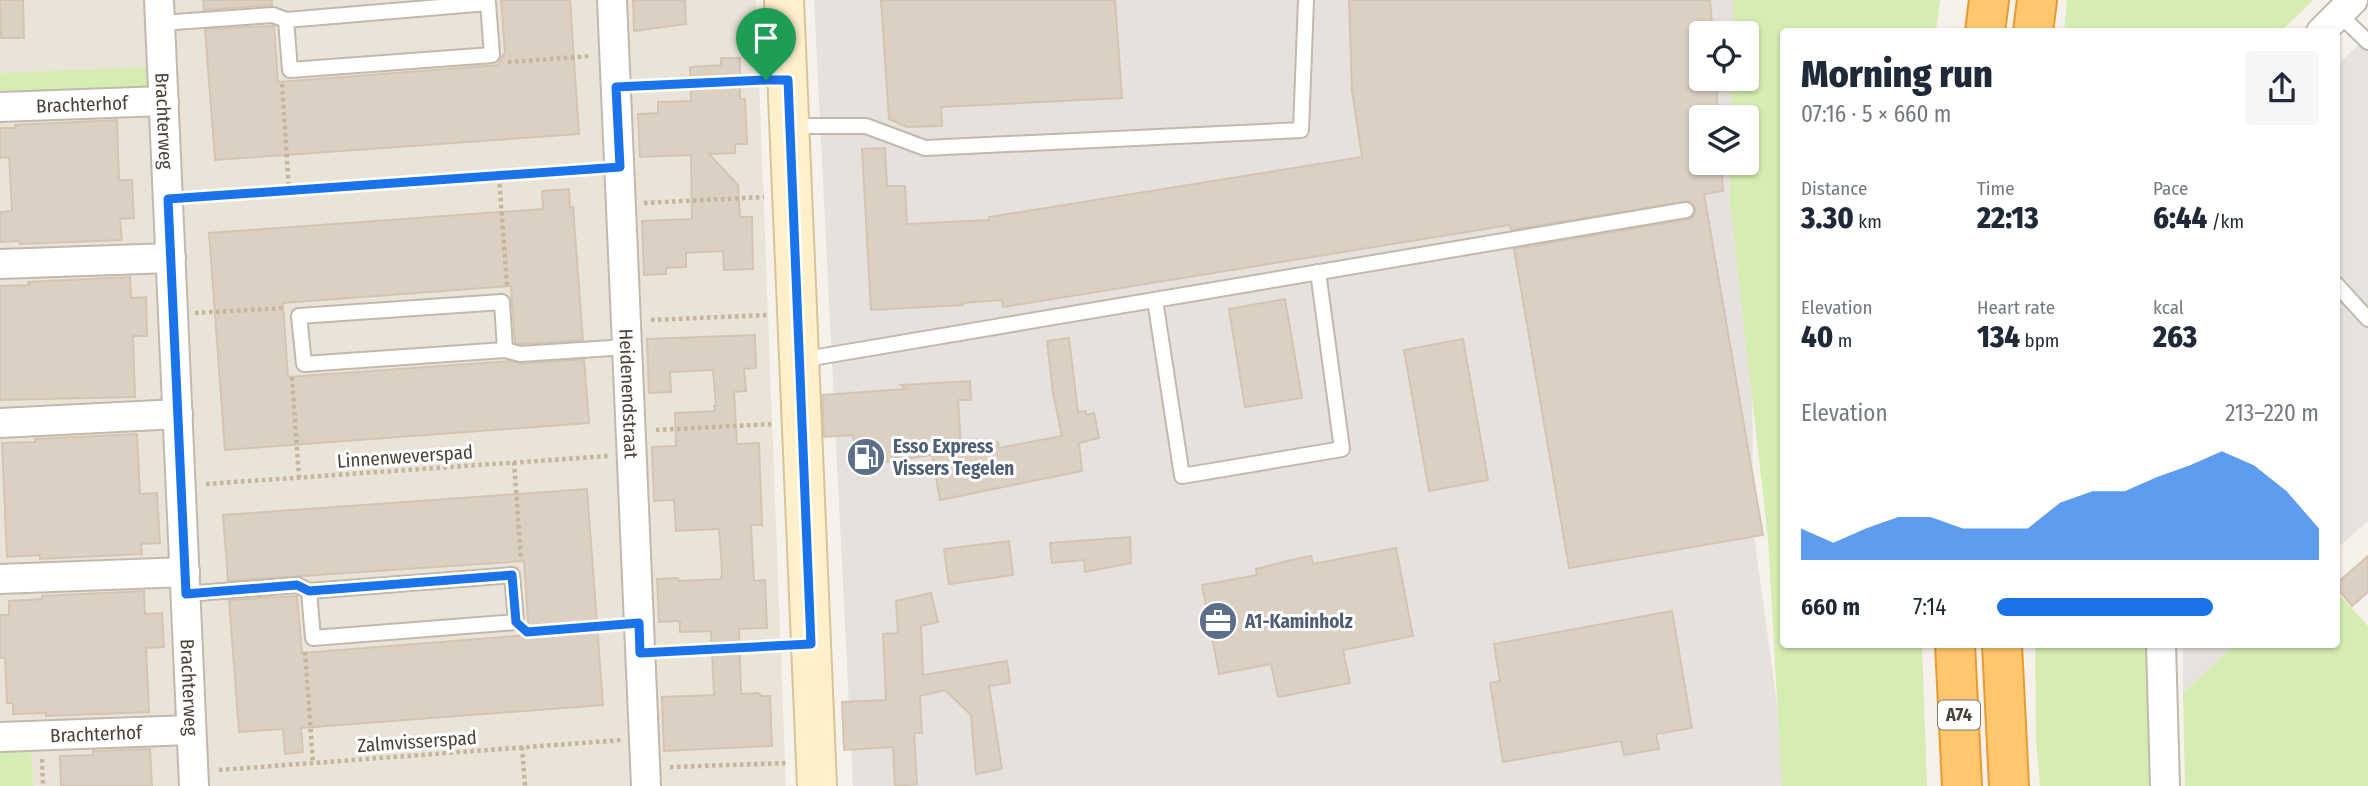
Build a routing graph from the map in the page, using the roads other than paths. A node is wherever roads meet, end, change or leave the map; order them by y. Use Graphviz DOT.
graph roads {
  1 [pos="612,0"];
  2 [pos="784,0"];
  3 [pos="1306,0"];
  4 [pos="1989,0"];
  5 [pos="2037,0"];
  6 [pos="160,11"];
  7 [pos="2338,15"];
  8 [pos="286,20"];
  9 [pos="1986,28"];
  10 [pos="2034,28"];
  11 [pos="2368,42"];
  12 [pos="164,101"];
  13 [pos="0,107"];
  14 [pos="790,126"];
  15 [pos="1686,211"];
  16 [pos="171,258"];
  17 [pos="0,264"];
  18 [pos="1318,272"];
  19 [pos="2340,288"];
  20 [pos="1155,300"];
  21 [pos="2368,319"];
  22 [pos="627,334"];
  23 [pos="505,350"];
  24 [pos="799,360"];
  25 [pos="178,414"];
  26 [pos="0,423"];
  27 [pos="0,579"];
  28 [pos="185,583"];
  29 [pos="309,591"];
  30 [pos="1955,648"];
  31 [pos="2002,648"];
  32 [pos="2161,648"];
  33 [pos="191,730"];
  34 [pos="0,737"];
  35 [pos="817,774"];
  36 [pos="645,777"];
  37 [pos="194,779"];
  38 [pos="1962,786"];
  39 [pos="2008,786"];
  40 [pos="2165,786"];
  1 -- 22 [label="street, Heidenendstraat"];
  2 -- 14 [label="main road"];
  3 -- 14 [label="lane"];
  4 -- 9 [label="highway"];
  5 -- 10 [label="highway"];
  6 -- 8 [label="lane"];
  6 -- 12 [label="street, Brachterweg"];
  7 -- 11 [label="lane"];
  8 -- 8 [label="lane"];
  12 -- 13 [label="street, Brachterhof"];
  12 -- 16 [label="street, Brachterweg"];
  14 -- 24 [label="main road"];
  15 -- 18 [label="lane"];
  16 -- 17 [label="street"];
  16 -- 25 [label="street, Brachterweg"];
  18 -- 20 [label="lane"];
  18 -- 20 [label="lane"];
  19 -- 21 [label="lane"];
  20 -- 24 [label="lane"];
  22 -- 23 [label="lane"];
  22 -- 36 [label="street, Heidenendstraat"];
  23 -- 23 [label="lane"];
  24 -- 35 [label="main road"];
  25 -- 26 [label="street"];
  25 -- 28 [label="street, Brachterweg"];
  27 -- 28 [label="street"];
  28 -- 29 [label="lane"];
  28 -- 33 [label="street, Brachterweg"];
  29 -- 29 [label="lane"];
  30 -- 38 [label="highway, A74"];
  31 -- 39 [label="highway, A74"];
  32 -- 40 [label="street"];
  33 -- 34 [label="street, Brachterhof"];
  33 -- 37 [label="street, Brachterweg"];
}
